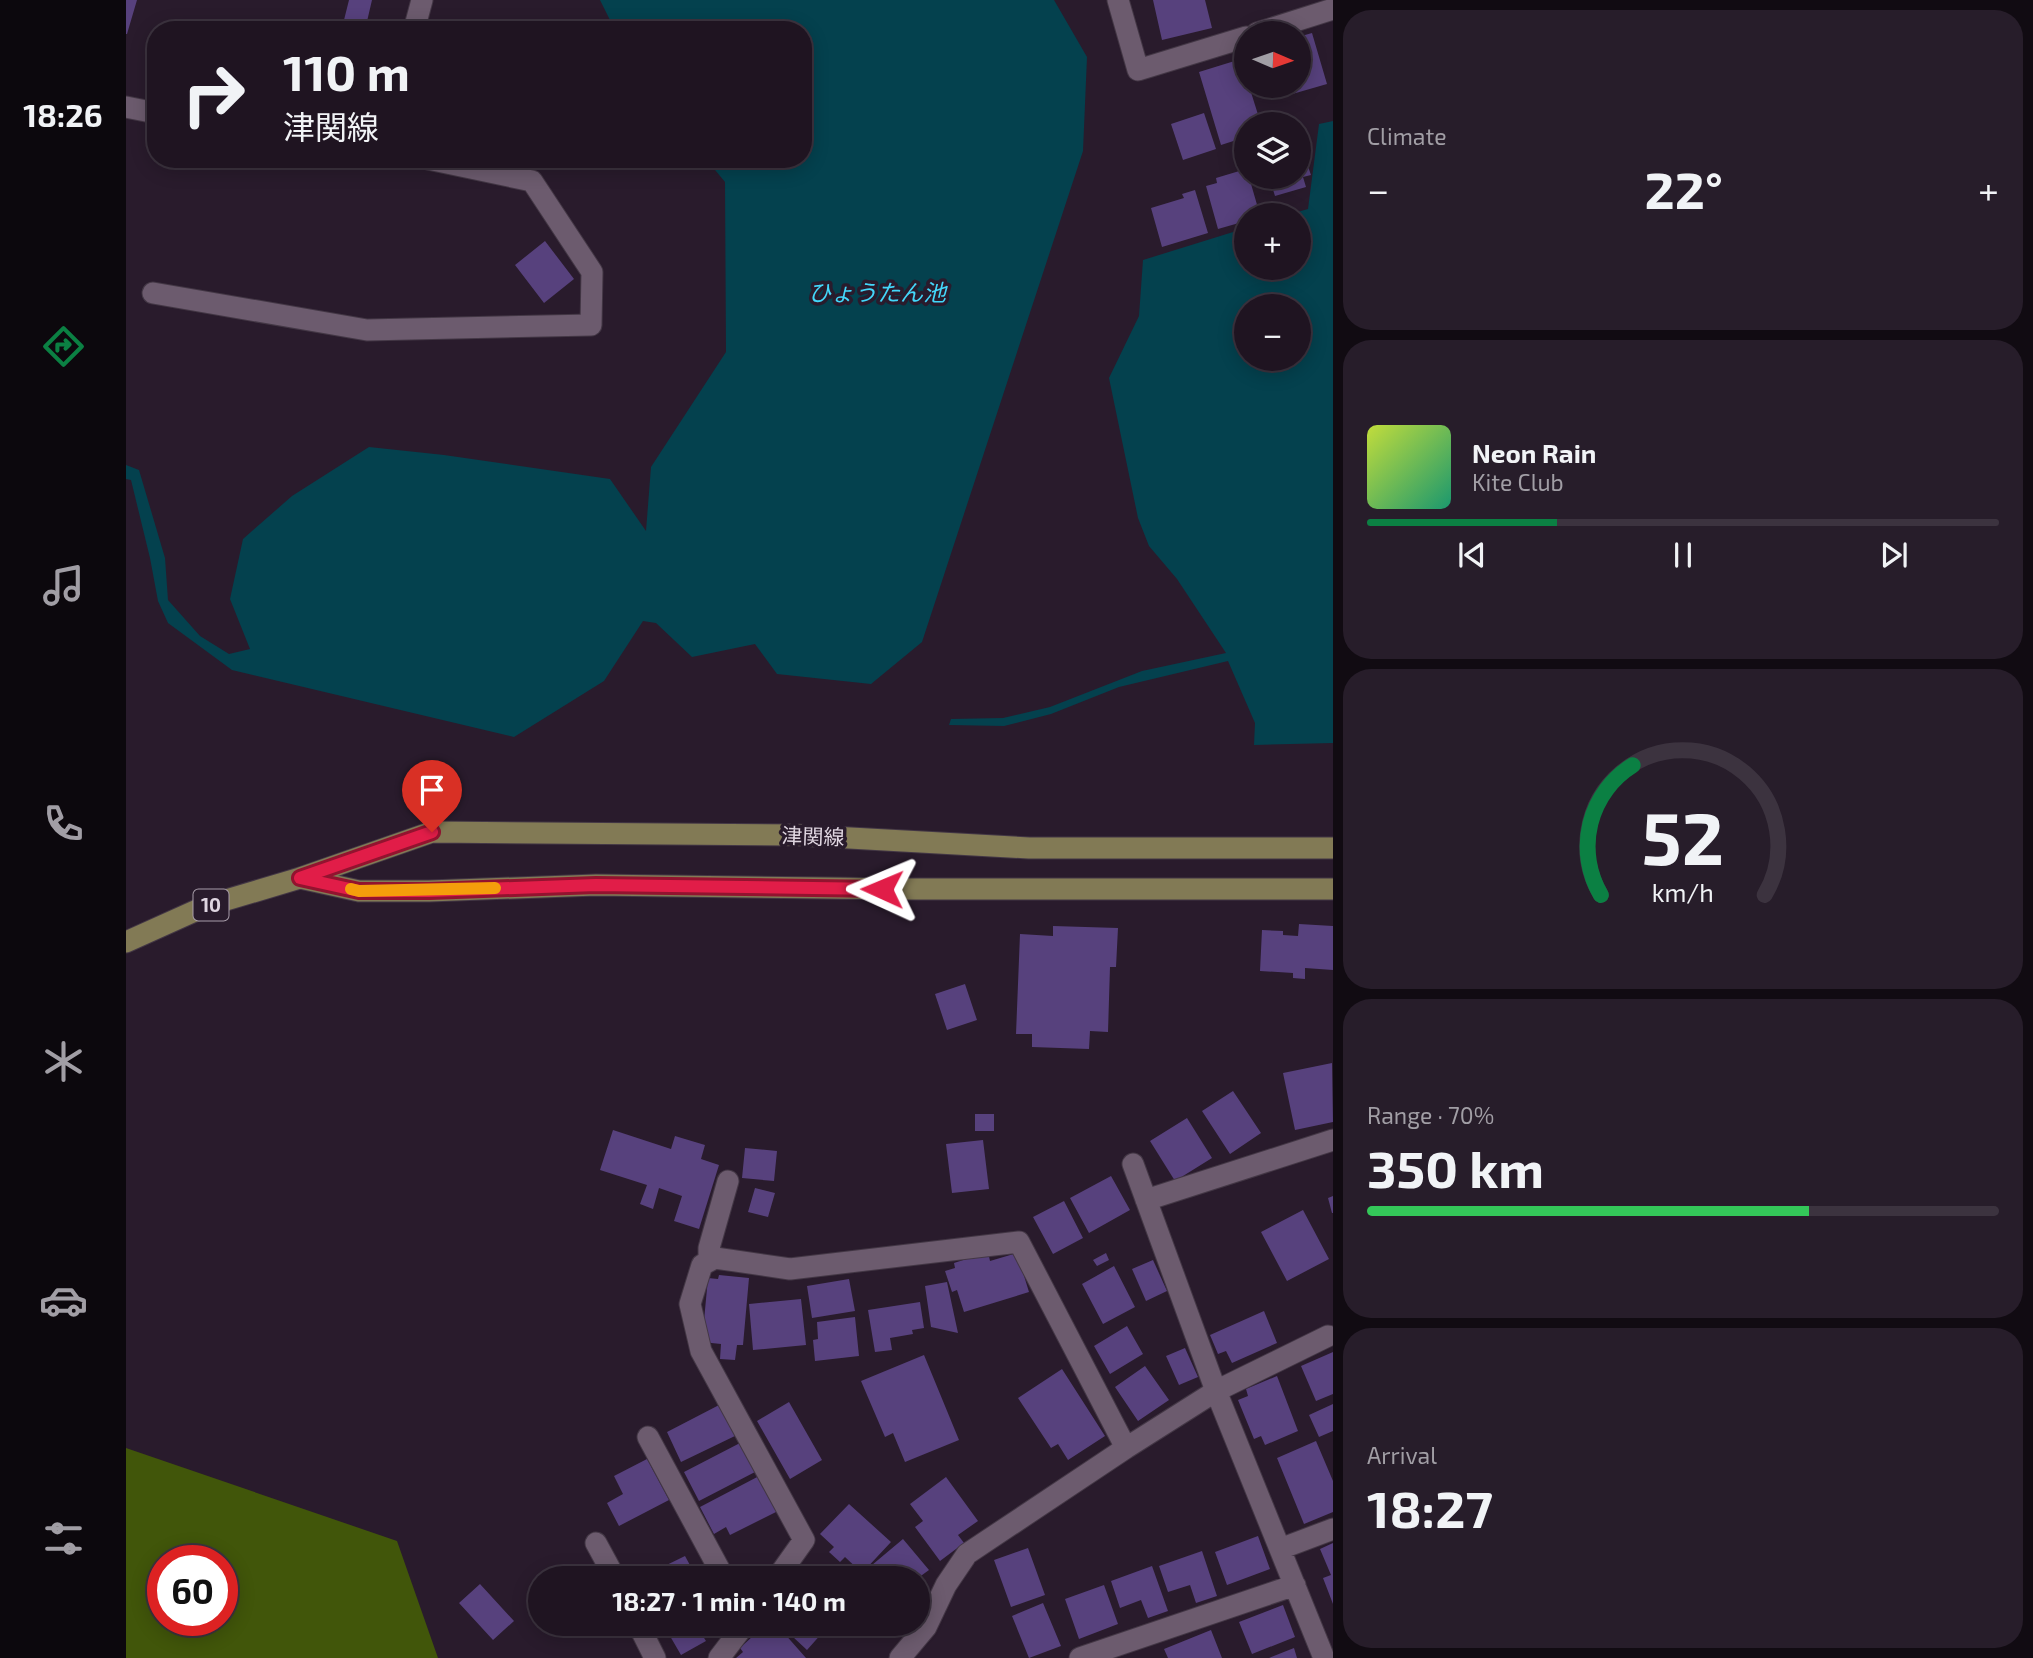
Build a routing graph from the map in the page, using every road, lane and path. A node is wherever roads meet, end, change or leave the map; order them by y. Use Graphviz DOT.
graph roads {
  1 [pos="422,0"];
  2 [pos="1118,0"];
  3 [pos="1333,9"];
  4 [pos="416,21"];
  5 [pos="1294,21"];
  6 [pos="1234,41"];
  7 [pos="126,107"];
  8 [pos="147,111"];
  9 [pos="470,168"];
  10 [pos="153,293"];
  11 [pos="1333,848"];
  12 [pos="300,878"];
  13 [pos="1333,888"];
  14 [pos="126,942"];
  15 [pos="1333,1140"];
  16 [pos="1133,1164"];
  17 [pos="728,1181"];
  18 [pos="1146,1200"];
  19 [pos="709,1261"];
  20 [pos="1328,1336"];
  21 [pos="1216,1391"];
  22 [pos="648,1437"];
  23 [pos="1126,1448"];
  24 [pos="1333,1529"];
  25 [pos="596,1543"];
  26 [pos="1280,1549"];
  27 [pos="608,1566"];
  28 [pos="718,1566"];
  29 [pos="786,1566"];
  30 [pos="1295,1585"];
  31 [pos="644,1636"];
  32 [pos="736,1636"];
  33 [pos="1326,1650"];
  34 [pos="655,1658"];
  35 [pos="719,1658"];
  36 [pos="901,1658"];
  37 [pos="1080,1658"];
  1 -- 4 [label="street"];
  2 -- 6 [label="street"];
  3 -- 5 [label="street"];
  7 -- 8 [label="street"];
  9 -- 10 [label="street"];
  11 -- 12 [label="main road, 津関線 / 10"];
  12 -- 13 [label="main road, 津関線 / 10"];
  12 -- 14 [label="main road, 津関線 / 10"];
  15 -- 18 [label="street"];
  16 -- 18 [label="street"];
  17 -- 19 [label="street"];
  18 -- 21 [label="street"];
  19 -- 23 [label="street"];
  19 -- 29 [label="street"];
  20 -- 21 [label="street"];
  21 -- 23 [label="street"];
  21 -- 26 [label="street"];
  22 -- 28 [label="street"];
  23 -- 36 [label="street"];
  24 -- 26 [label="street"];
  25 -- 27 [label="street"];
  26 -- 30 [label="street"];
  30 -- 33 [label="street"];
  30 -- 37 [label="street"];
  31 -- 34 [label="street"];
  32 -- 35 [label="street"];
}
